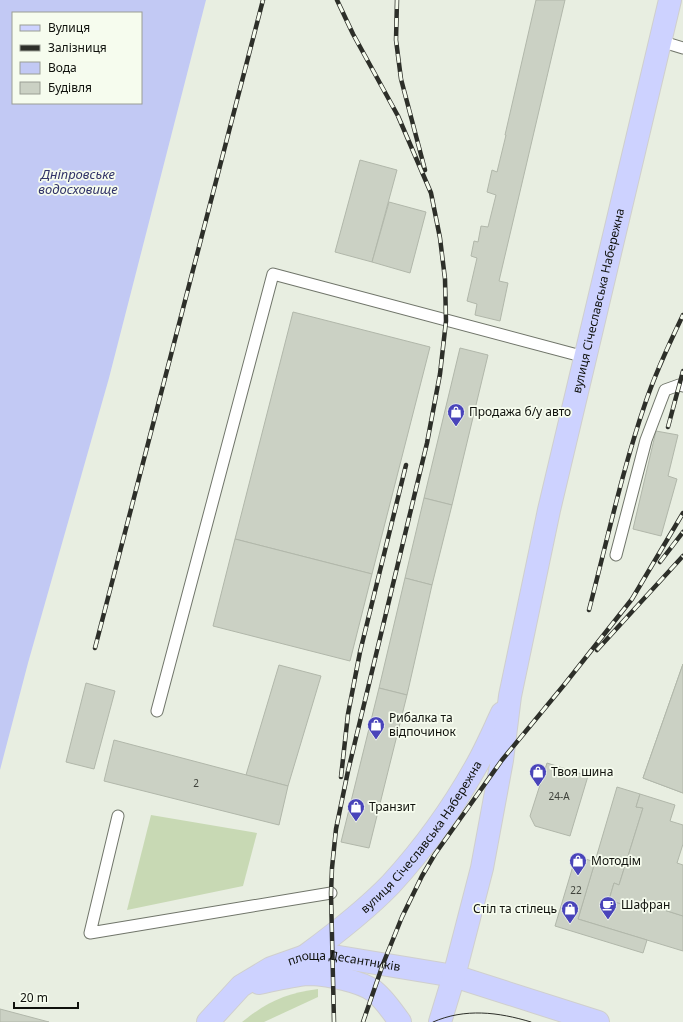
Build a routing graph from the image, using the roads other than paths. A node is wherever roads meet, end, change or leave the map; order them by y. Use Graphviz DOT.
graph roads {
  1 [pos="670,0"];
  2 [pos="660,40"];
  3 [pos="683,48"];
  4 [pos="585,357"];
  5 [pos="683,386"];
  6 [pos="616,555"];
  7 [pos="510,696"];
  8 [pos="157,711"];
  9 [pos="118,816"];
  10 [pos="331,893"];
  11 [pos="305,956"];
  12 [pos="454,976"];
  13 [pos="241,986"];
  14 [pos="208,1022"];
  15 [pos="400,1022"];
  16 [pos="440,1022"];
  17 [pos="598,1022"];
  1 -- 2 [label="main road, вулиця Січеславська Набережна"];
  2 -- 3 [label="lane"];
  2 -- 4 [label="main road, вулиця Січеславська Набережна"];
  4 -- 7 [label="main road, вулиця Січеславська Набережна"];
  4 -- 8 [label="lane"];
  5 -- 6 [label="lane"];
  7 -- 11 [label="main road, вулиця Січеславська Набережна"];
  7 -- 12 [label="main road, вулиця Січеславська Набережна"];
  9 -- 10 [label="lane"];
  11 -- 12 [label="main road, площа Десантників"];
  11 -- 13 [label="main road, площа Десантників"];
  12 -- 16 [label="main road"];
  12 -- 17 [label="main road, площа Десантників"];
  13 -- 14 [label="main road, площа Десантників"];
  13 -- 15 [label="main road"];
}
